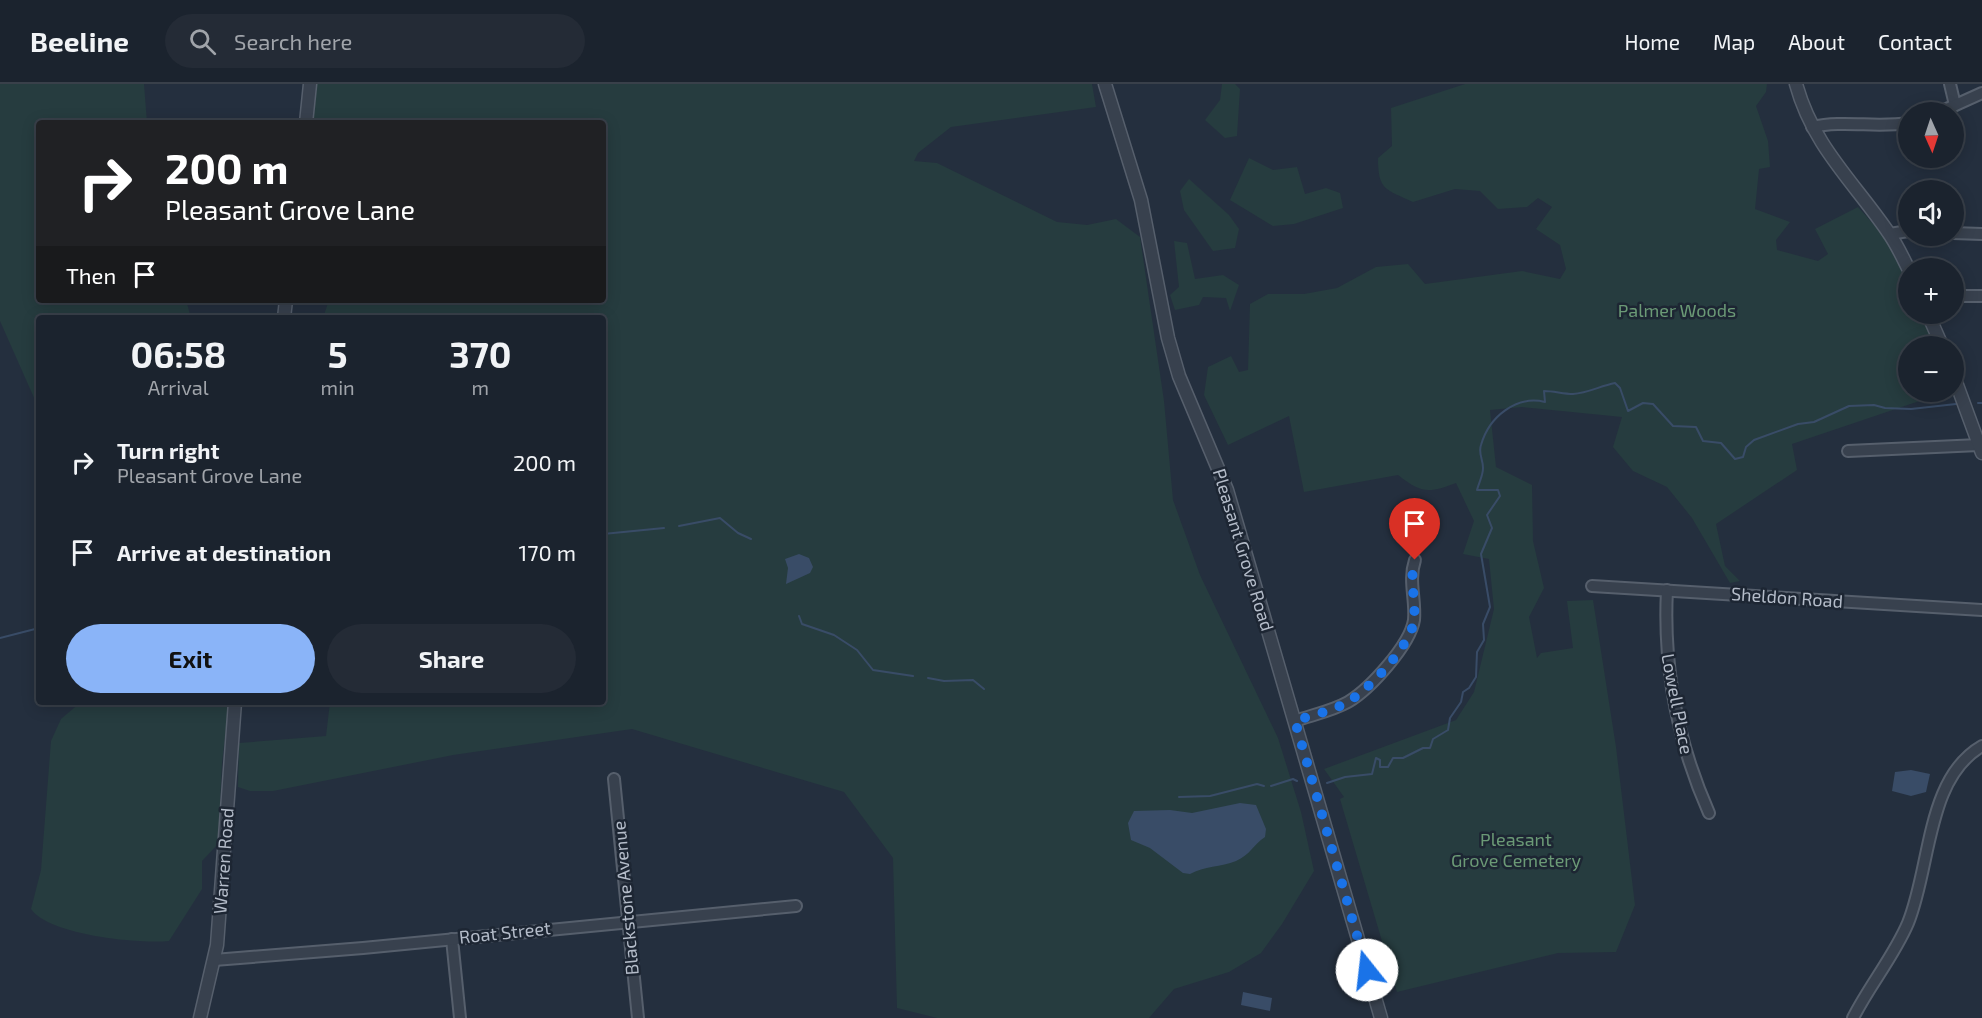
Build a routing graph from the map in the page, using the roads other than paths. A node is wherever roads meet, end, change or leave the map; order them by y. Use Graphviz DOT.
graph roads {
  1 [pos="310,84"];
  2 [pos="1105,84"];
  3 [pos="1796,84"];
  4 [pos="1950,84"];
  5 [pos="1982,93"];
  6 [pos="1954,102"];
  7 [pos="1962,102"];
  8 [pos="306,120"];
  9 [pos="1898,125"];
  10 [pos="1812,127"];
  11 [pos="1898,233"];
  12 [pos="1964,233"];
  13 [pos="1890,234"];
  14 [pos="1982,234"];
  15 [pos="1903,258"];
  16 [pos="1964,296"];
  17 [pos="1982,297"];
  18 [pos="1963,402"];
  19 [pos="1981,449"];
  20 [pos="1848,451"];
  21 [pos="1415,560"];
  22 [pos="1592,586"];
  23 [pos="1667,590"];
  24 [pos="1982,610"];
  25 [pos="235,705"];
  26 [pos="1295,721"];
  27 [pos="1982,746"];
  28 [pos="614,779"];
  29 [pos="1709,813"];
  30 [pos="796,906"];
  31 [pos="629,921"];
  32 [pos="452,939"];
  33 [pos="214,960"];
  34 [pos="200,1018"];
  35 [pos="460,1018"];
  36 [pos="638,1018"];
  37 [pos="1380,1018"];
  38 [pos="1853,1018"];
  1 -- 8 [label="street"];
  2 -- 26 [label="street, Pleasant Grove Road"];
  3 -- 10 [label="street"];
  4 -- 6 [label="street"];
  5 -- 7 [label="street"];
  9 -- 10 [label="street"];
  10 -- 13 [label="street"];
  11 -- 13 [label="street"];
  12 -- 14 [label="street"];
  13 -- 15 [label="street"];
  16 -- 17 [label="street"];
  18 -- 19 [label="street"];
  19 -- 20 [label="street"];
  21 -- 26 [label="street"];
  22 -- 23 [label="street, Sheldon Road"];
  23 -- 24 [label="street, Sheldon Road"];
  23 -- 29 [label="street, Lowell Place"];
  25 -- 33 [label="street, Warren Road"];
  26 -- 37 [label="street, Pleasant Grove Road"];
  27 -- 38 [label="street"];
  28 -- 31 [label="street, Blackstone Avenue"];
  30 -- 31 [label="street, Roat Street"];
  31 -- 32 [label="street, Roat Street"];
  31 -- 36 [label="street, Blackstone Avenue"];
  32 -- 33 [label="street, Roat Street"];
  32 -- 35 [label="street"];
  33 -- 34 [label="street, Warren Road"];
}
